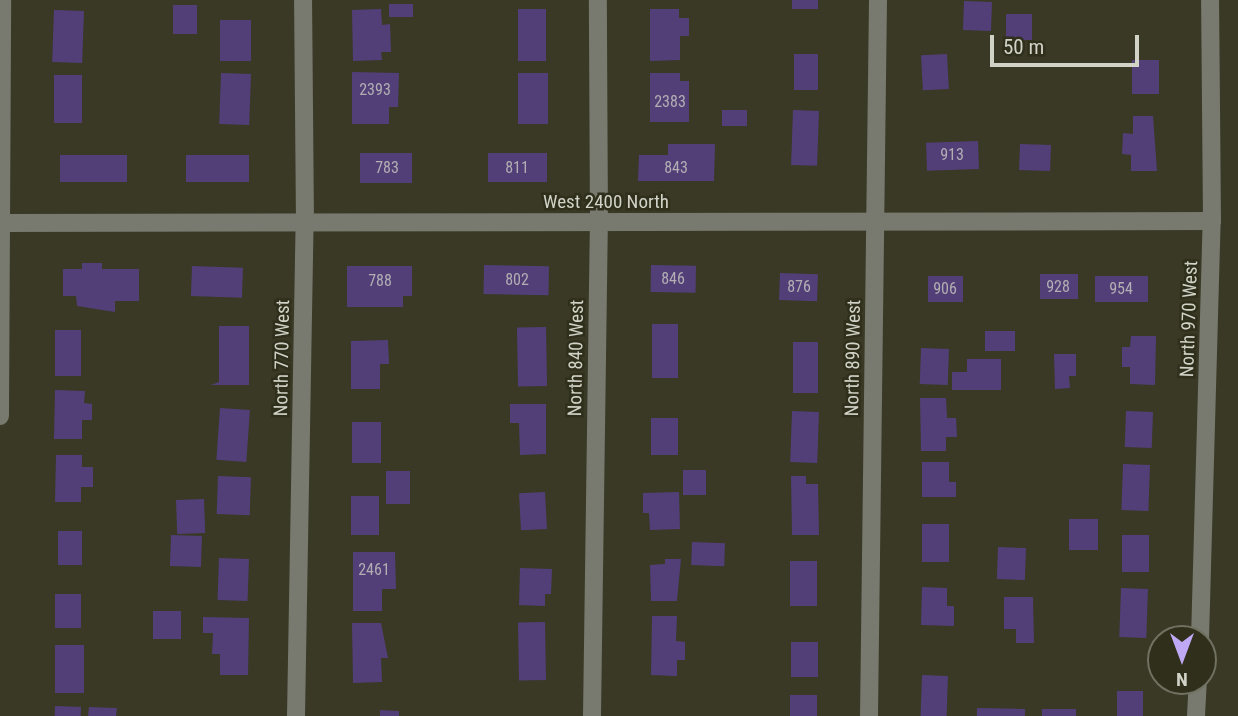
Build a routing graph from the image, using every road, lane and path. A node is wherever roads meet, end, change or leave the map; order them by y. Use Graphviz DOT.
graph roads {
  1 [pos="2,0"];
  2 [pos="303,0"];
  3 [pos="598,0"];
  4 [pos="878,0"];
  5 [pos="1210,0"];
  6 [pos="1212,221"];
  7 [pos="1,223"];
  8 [pos="306,223"];
  9 [pos="600,223"];
  10 [pos="876,223"];
  11 [pos="0,416"];
  12 [pos="1200,625"];
  13 [pos="1197,695"];
  14 [pos="296,716"];
  15 [pos="592,716"];
  16 [pos="869,716"];
  17 [pos="1196,716"];
  1 -- 7 [label="street"];
  2 -- 8 [label="street, North 770 West"];
  3 -- 9 [label="street, North 840 West"];
  4 -- 10 [label="street, North 890 West"];
  5 -- 6 [label="street, North 970 West"];
  6 -- 10 [label="street, West 2400 North"];
  6 -- 12 [label="street, North 970 West"];
  7 -- 8 [label="street, West 2400 North"];
  7 -- 11 [label="street"];
  8 -- 9 [label="street, West 2400 North"];
  8 -- 14 [label="street, North 770 West"];
  9 -- 10 [label="street, West 2400 North"];
  9 -- 15 [label="street, North 840 West"];
  10 -- 16 [label="street, North 890 West"];
  13 -- 17 [label="street"];
}
